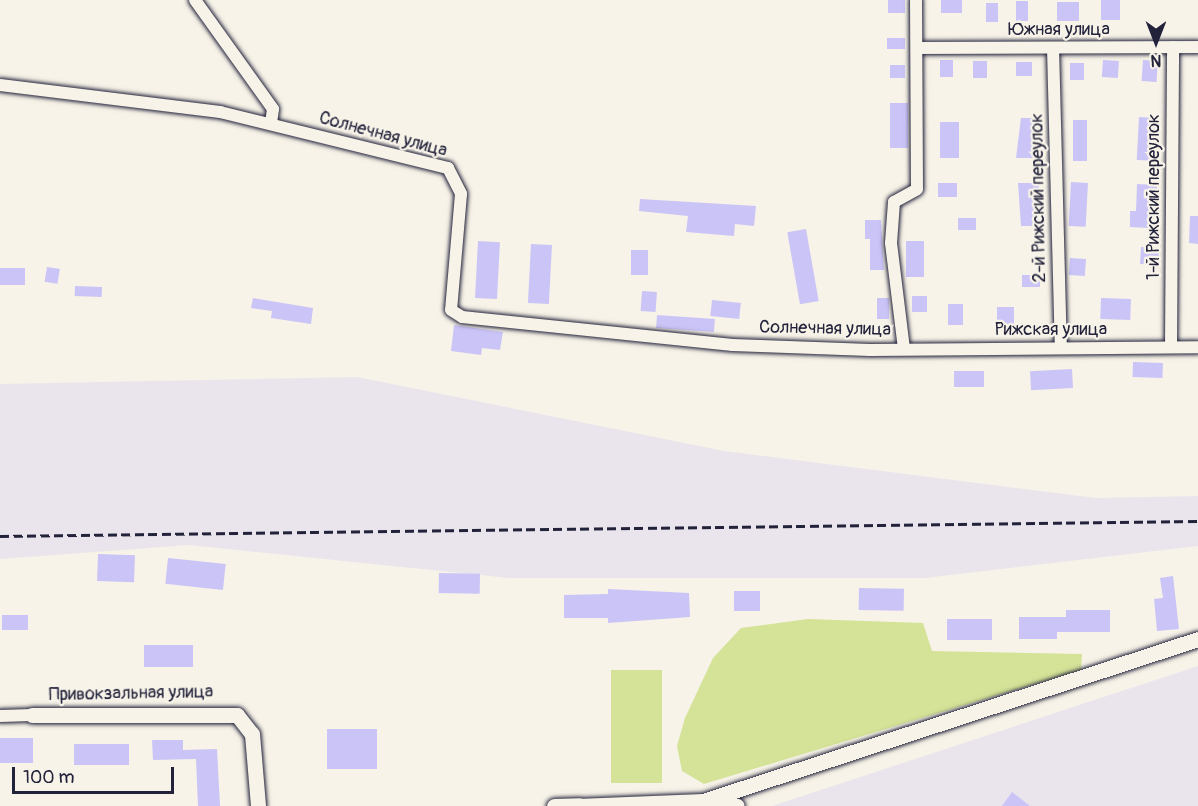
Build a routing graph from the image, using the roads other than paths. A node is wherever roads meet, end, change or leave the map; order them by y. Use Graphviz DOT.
graph roads {
  1 [pos="195,0"];
  2 [pos="916,0"];
  3 [pos="1173,47"];
  4 [pos="1198,47"];
  5 [pos="919,48"];
  6 [pos="1053,48"];
  7 [pos="0,85"];
  8 [pos="271,124"];
  9 [pos="1171,347"];
  10 [pos="1198,347"];
  11 [pos="1061,348"];
  12 [pos="904,349"];
  13 [pos="1198,639"];
  14 [pos="32,715"];
  15 [pos="0,716"];
  16 [pos="703,801"];
  17 [pos="258,806"];
  18 [pos="554,806"];
  19 [pos="578,806"];
  20 [pos="737,806"];
  1 -- 8 [label="street"];
  2 -- 5 [label="street"];
  3 -- 4 [label="street, Южная улица"];
  3 -- 6 [label="street, Южная улица"];
  3 -- 9 [label="street, 1-й Рижский переулок"];
  5 -- 6 [label="street, Южная улица"];
  5 -- 12 [label="street"];
  6 -- 11 [label="street, 2-й Рижский переулок"];
  7 -- 8 [label="street, Солнечная улица"];
  8 -- 12 [label="street, Солнечная улица"];
  9 -- 10 [label="street, Рижская улица"];
  9 -- 11 [label="street, Рижская улица"];
  11 -- 12 [label="street, Рижская улица"];
  13 -- 16 [label="street"];
  14 -- 15 [label="street, Привокзальная улица"];
  14 -- 17 [label="street, Привокзальная улица"];
  16 -- 19 [label="street"];
  16 -- 20 [label="street"];
  18 -- 19 [label="street"];
}
